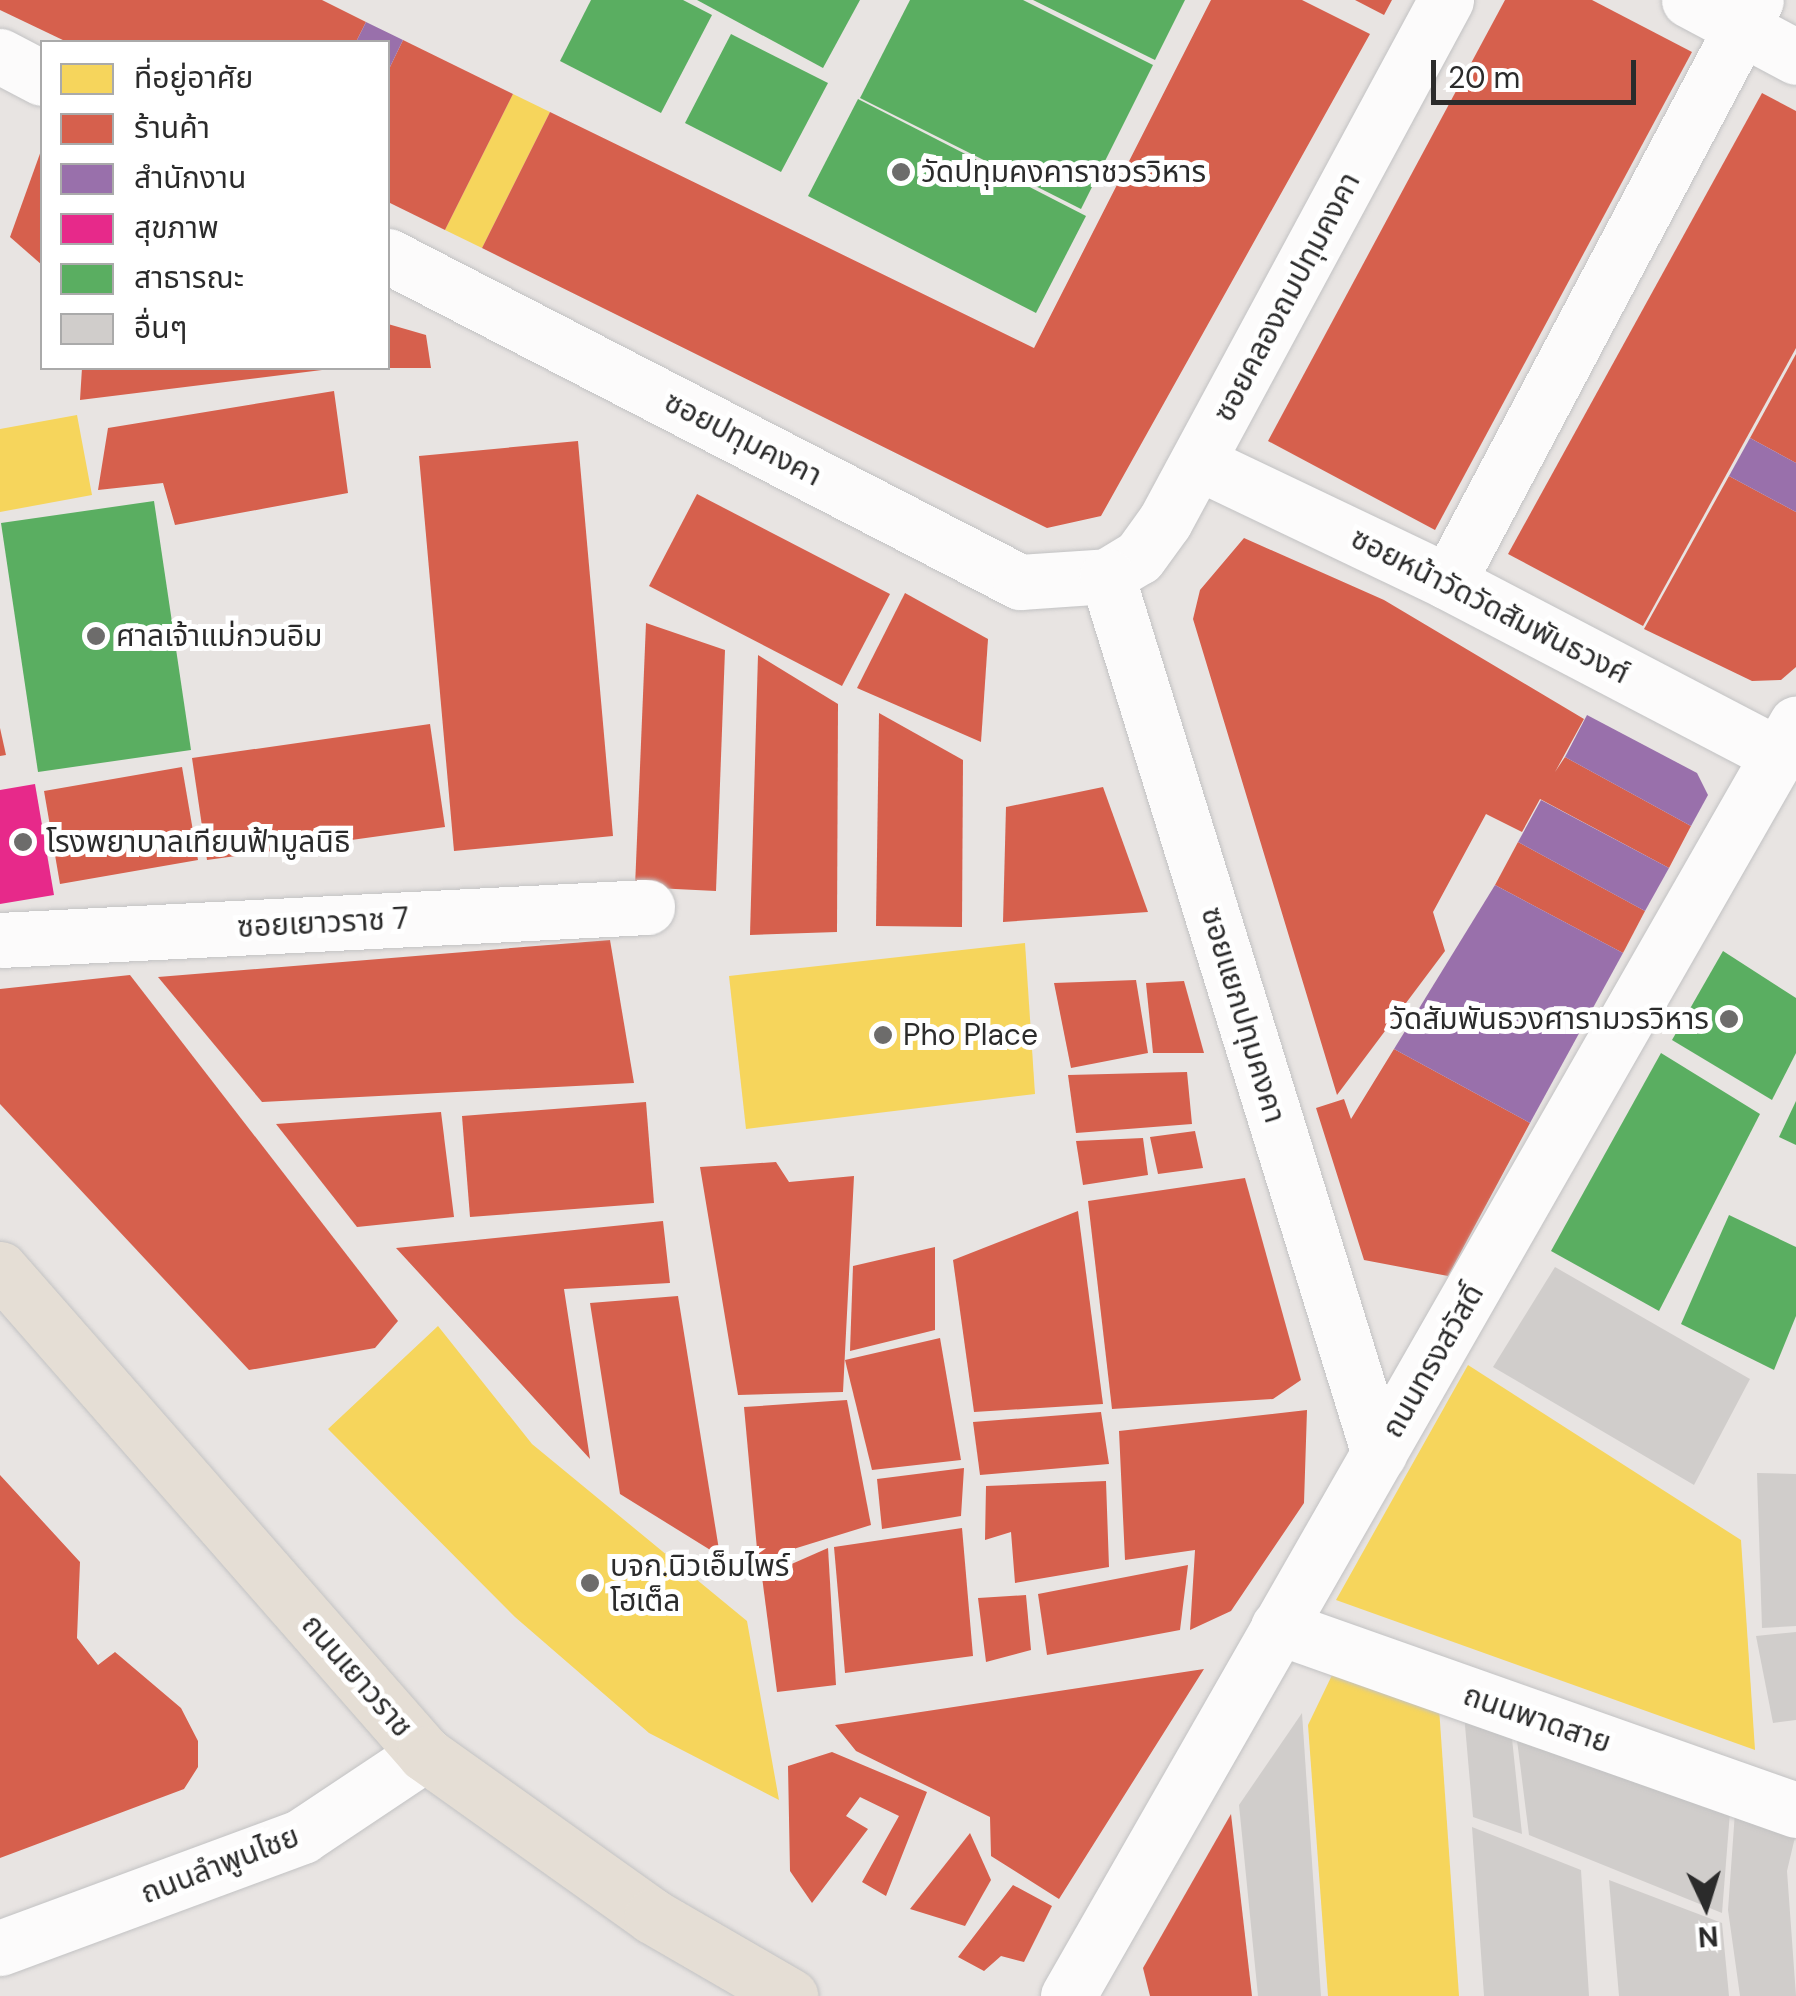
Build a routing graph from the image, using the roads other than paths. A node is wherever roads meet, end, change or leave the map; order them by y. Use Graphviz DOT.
graph roads {
  1 [pos="1446,0"];
  2 [pos="1690,0"];
  3 [pos="1748,14"];
  4 [pos="0,56"];
  5 [pos="1796,57"];
  6 [pos="40,77"];
  7 [pos="390,257"];
  8 [pos="1198,463"];
  9 [pos="1106,576"];
  10 [pos="1448,582"];
  11 [pos="1787,740"];
  12 [pos="647,907"];
  13 [pos="0,940"];
  14 [pos="0,1269"];
  15 [pos="1379,1454"];
  16 [pos="1278,1627"];
  17 [pos="425,1754"];
  18 [pos="1796,1810"];
  19 [pos="0,1948"];
  20 [pos="790,1996"];
  21 [pos="1068,1996"];
  1 -- 8 [label="street, ซอยคลองถมปทุมคงคา"];
  2 -- 3 [label="street"];
  3 -- 5 [label="street"];
  3 -- 10 [label="street"];
  4 -- 6 [label="street"];
  7 -- 9 [label="street, ซอยปทุมคงคา"];
  8 -- 9 [label="street, ซอยคลองถมปทุมคงคา"];
  8 -- 10 [label="street, ซอยหน้าวัดวัดสัมพันธวงศ์"];
  9 -- 15 [label="street, ซอยแยกปทุมคงคา"];
  10 -- 11 [label="street, ซอยหน้าวัดวัดสัมพันธวงศ์"];
  11 -- 15 [label="street, ถนนทรงสวัสดิ์"];
  12 -- 13 [label="street, ซอยเยาวราช 7"];
  14 -- 17 [label="main road, ถนนเยาวราช"];
  15 -- 16 [label="street, ถนนทรงสวัสดิ์"];
  16 -- 18 [label="street, ถนนพาดสาย"];
  16 -- 21 [label="street, ถนนทรงสวัสดิ์"];
  17 -- 19 [label="street, ถนนลำพูนไชย"];
  17 -- 20 [label="main road, ถนนเยาวราช"];
}
